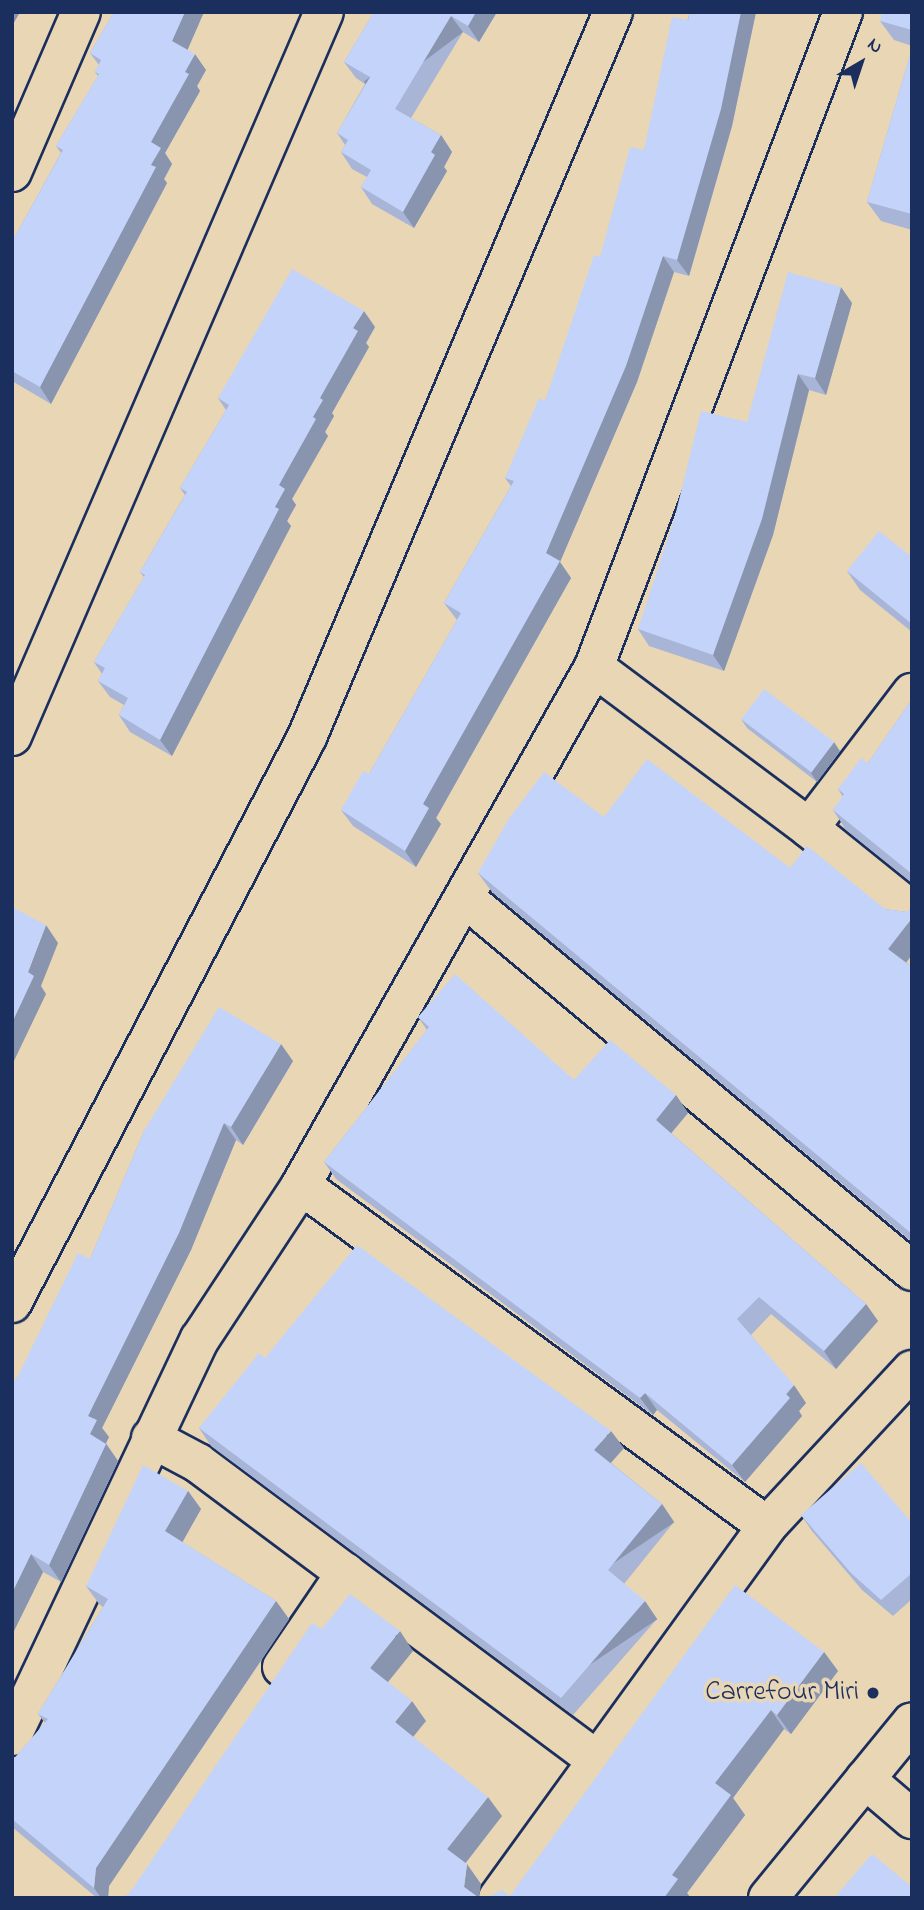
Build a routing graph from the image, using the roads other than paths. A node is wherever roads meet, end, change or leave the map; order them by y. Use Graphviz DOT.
graph roads {
  1 [pos="81,12"];
  2 [pos="324,12"];
  3 [pos="612,12"];
  4 [pos="844,12"];
  5 [pos="12,172"];
  6 [pos="594,667"];
  7 [pos="912,694"];
  8 [pos="12,736"];
  9 [pos="809,828"];
  10 [pos="465,898"];
  11 [pos="912,911"];
  12 [pos="301,1185"];
  13 [pos="912,1270"];
  14 [pos="12,1303"];
  15 [pos="912,1370"];
  16 [pos="151,1438"];
  17 [pos="767,1526"];
  18 [pos="346,1573"];
  19 [pos="260,1701"];
  20 [pos="912,1722"];
  21 [pos="12,1736"];
  22 [pos="595,1759"];
  23 [pos="865,1779"];
  24 [pos="912,1819"];
  25 [pos="498,1898"];
  26 [pos="768,1898"];
  1 -- 5 [label="street"];
  2 -- 8 [label="street"];
  3 -- 14 [label="street"];
  4 -- 6 [label="street"];
  6 -- 9 [label="street"];
  6 -- 10 [label="street"];
  7 -- 9 [label="street"];
  9 -- 11 [label="street"];
  10 -- 12 [label="street"];
  10 -- 13 [label="street"];
  12 -- 16 [label="street"];
  12 -- 17 [label="street"];
  15 -- 17 [label="street"];
  16 -- 18 [label="street"];
  16 -- 21 [label="street"];
  17 -- 22 [label="street"];
  18 -- 19 [label="street"];
  18 -- 22 [label="street"];
  20 -- 23 [label="street"];
  22 -- 25 [label="street"];
  23 -- 24 [label="street"];
  23 -- 26 [label="street"];
}
